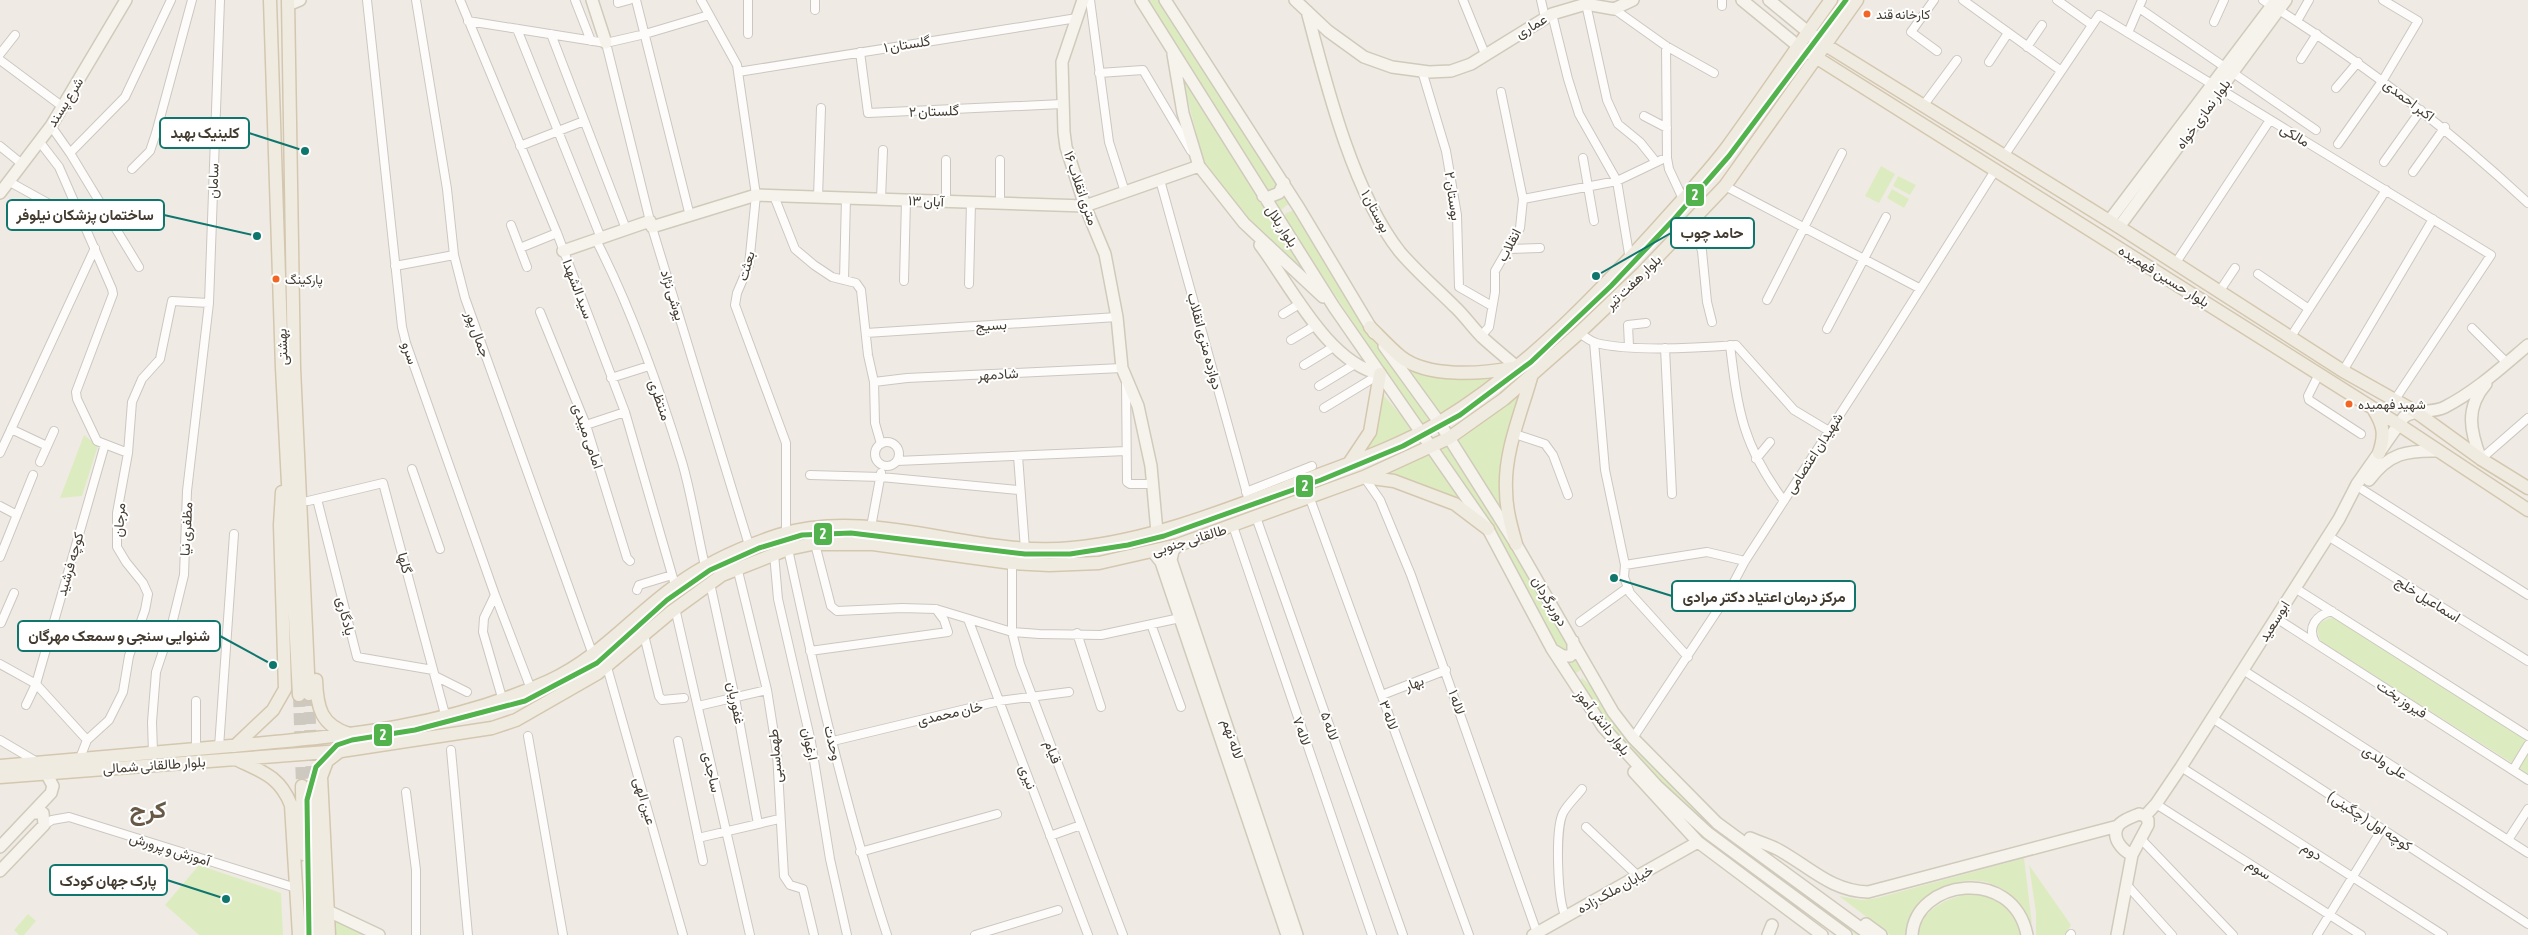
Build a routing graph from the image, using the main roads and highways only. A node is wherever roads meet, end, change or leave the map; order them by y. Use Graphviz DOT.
graph roads {
  1 [pos="270,0"];
  2 [pos="300,0"];
  3 [pos="592,0"];
  4 [pos="1083,0"];
  5 [pos="1141,0"];
  6 [pos="1165,0"];
  7 [pos="1295,0"];
  8 [pos="1633,0"];
  9 [pos="1742,0"];
  10 [pos="1765,0"];
  11 [pos="1769,0"];
  12 [pos="1832,0"];
  13 [pos="1857,0"];
  14 [pos="121,2"];
  15 [pos="288,3"];
  16 [pos="2275,3"];
  17 [pos="1572,4"];
  18 [pos="1753,10"];
  19 [pos="1307,11"];
  20 [pos="1808,32"];
  21 [pos="606,43"];
  22 [pos="1824,44"];
  23 [pos="1798,46"];
  24 [pos="1171,47"];
  25 [pos="1815,56"];
  26 [pos="1200,166"];
  27 [pos="1284,183"];
  28 [pos="0,193"];
  29 [pos="1263,196"];
  30 [pos="1085,206"];
  31 [pos="1244,223"];
  32 [pos="2114,224"];
  33 [pos="563,251"];
  34 [pos="1334,307"];
  35 [pos="1370,327"];
  36 [pos="2528,345"];
  37 [pos="1517,367"];
  38 [pos="1380,374"];
  39 [pos="1532,374"];
  40 [pos="2493,375"];
  41 [pos="2373,408"];
  42 [pos="2416,412"];
  43 [pos="1439,422"];
  44 [pos="2398,424"];
  45 [pos="292,425"];
  46 [pos="1421,431"];
  47 [pos="1449,438"];
  48 [pos="1431,448"];
  49 [pos="2439,450"];
  50 [pos="2379,453"];
  51 [pos="2481,458"];
  52 [pos="1350,463"];
  53 [pos="1364,477"];
  54 [pos="2528,488"];
  55 [pos="1264,496"];
  56 [pos="2528,510"];
  57 [pos="1273,511"];
  58 [pos="2339,519"];
  59 [pos="1488,529"];
  60 [pos="1157,532"];
  61 [pos="1516,544"];
  62 [pos="1178,545"];
  63 [pos="1153,552"];
  64 [pos="1172,578"];
  65 [pos="1573,641"];
  66 [pos="1552,649"];
  67 [pos="1596,683"];
  68 [pos="304,694"];
  69 [pos="517,695"];
  70 [pos="1581,696"];
  71 [pos="478,709"];
  72 [pos="531,712"];
  73 [pos="459,733"];
  74 [pos="352,735"];
  75 [pos="307,740"];
  76 [pos="235,746"];
  77 [pos="1619,746"];
  78 [pos="341,751"];
  79 [pos="308,754"];
  80 [pos="235,759"];
  81 [pos="1655,760"];
  82 [pos="0,766"];
  83 [pos="46,773"];
  84 [pos="0,777"];
  85 [pos="1243,786"];
  86 [pos="33,813"];
  87 [pos="2145,816"];
  88 [pos="2118,826"];
  89 [pos="1750,838"];
  90 [pos="1698,842"];
  91 [pos="0,847"];
  92 [pos="2132,855"];
  93 [pos="0,871"];
  94 [pos="326,910"];
  95 [pos="1535,934"];
  96 [pos="298,935"];
  97 [pos="306,935"];
  98 [pos="318,935"];
  99 [pos="329,935"];
  100 [pos="379,935"];
  101 [pos="1287,935"];
  102 [pos="1297,935"];
  103 [pos="1822,935"];
  104 [pos="1846,935"];
  105 [pos="1870,935"];
  106 [pos="1881,935"];
  107 [pos="1912,935"];
  108 [pos="2027,935"];
  109 [pos="2117,935"];
  1 -- 45 [label="main road, بهشتى"];
  2 -- 15 [label="main road"];
  3 -- 21 [label="main road"];
  4 -- 30 [label="main road, ۱۶ متری انقلاب"];
  5 -- 24 [label="main road, بلوار بلال"];
  6 -- 27 [label="main road, بلوار بلال"];
  7 -- 19 [label="main road, عماری"];
  8 -- 17 [label="main road, عماری"];
  9 -- 18 [label="main road"];
  10 -- 18 [label="main road"];
  11 -- 20 [label="main road"];
  12 -- 20 [label="main road, بلوار هفت تیر"];
  13 -- 22 [label="main road, بلوار هفت تیر"];
  14 -- 28 [label="main road, شرع پسند"];
  15 -- 45 [label="main road, بهشتى"];
  16 -- 32 [label="main road, بلوار نمازی خواه"];
  17 -- 19 [label="main road, عماری"];
  18 -- 23 [label="main road"];
  19 -- 37 [label="main road, بوستان ۱"];
  20 -- 22 [label="main road, بلوار حسین فهمیده"];
  20 -- 23 [label="main road, بلوار هفت تیر"];
  22 -- 25 [label="main road, بلوار هفت تیر"];
  22 -- 32 [label="main road, بلوار حسین فهمیده"];
  23 -- 25 [label="main road, بلوار حسین فهمیده"];
  23 -- 37 [label="main road, بلوار هفت تیر"];
  24 -- 26 [label="main road"];
  24 -- 29 [label="main road, بلوار بلال"];
  25 -- 39 [label="main road, بلوار هفت تیر"];
  25 -- 41 [label="main road, بلوار حسین فهمیده"];
  26 -- 30 [label="main road, ۱۳ آبان"];
  26 -- 31 [label="main road"];
  27 -- 29 [label="main road"];
  27 -- 35 [label="main road, بلوار بلال"];
  29 -- 34 [label="main road, بلوار بلال"];
  30 -- 33 [label="main road, ۱۳ آبان"];
  30 -- 60 [label="main road, ۱۶ متری انقلاب"];
  31 -- 34 [label="main road"];
  31 -- 38 [label="main road"];
  32 -- 42 [label="main road, بلوار حسین فهمیده"];
  34 -- 38 [label="main road, بلوار بلال"];
  35 -- 37 [label="main road"];
  35 -- 43 [label="main road, بلوار بلال"];
  36 -- 40 [label="main road"];
  37 -- 43 [label="main road, بلوار هفت تیر"];
  38 -- 46 [label="main road, بلوار بلال"];
  38 -- 52 [label="main road"];
  39 -- 47 [label="main road, بلوار هفت تیر"];
  39 -- 61 [label="main road"];
  40 -- 42 [label="main road"];
  40 -- 51 [label="main road"];
  41 -- 44 [label="main road, بلوار حسین فهمیده"];
  41 -- 50 [label="main road"];
  42 -- 44 [label="main road"];
  42 -- 51 [label="main road, بلوار حسین فهمیده"];
  43 -- 46 [label="main road, طالقانی جنوبی"];
  43 -- 47 [label="main road, بلوار بلال"];
  44 -- 49 [label="main road, بلوار حسین فهمیده"];
  44 -- 50 [label="main road, ابوسعید"];
  45 -- 68 [label="main road, بهشتى"];
  45 -- 74 [label="main road"];
  45 -- 76 [label="main road"];
  46 -- 48 [label="main road, بلوار بلال"];
  46 -- 52 [label="main road, طالقانی جنوبی"];
  47 -- 48 [label="main road, طالقانی جنوبی"];
  47 -- 61 [label="main road, دوربرگردان"];
  48 -- 53 [label="main road, طالقانی جنوبی"];
  48 -- 59 [label="main road, بلوار دانش آموز"];
  49 -- 56 [label="main road, بلوار حسین فهمیده"];
  49 -- 58 [label="main road"];
  50 -- 58 [label="main road, ابوسعید"];
  51 -- 54 [label="main road, بلوار حسین فهمیده"];
  52 -- 55 [label="main road, طالقانی جنوبی"];
  53 -- 57 [label="main road, طالقانی جنوبی"];
  53 -- 59 [label="main road"];
  55 -- 57 [label="main road"];
  55 -- 60 [label="main road, طالقانی جنوبی"];
  57 -- 62 [label="main road, طالقانی جنوبی"];
  58 -- 87 [label="main road, ابوسعید"];
  59 -- 66 [label="main road, بلوار دانش آموز"];
  60 -- 69 [label="main road, طالقانی جنوبی"];
  61 -- 65 [label="main road, دوربرگردان"];
  62 -- 63 [label="main road, طالقانی جنوبی"];
  62 -- 64 [label="main road, لاله نهم"];
  63 -- 64 [label="main road, لاله نهم"];
  63 -- 72 [label="main road, طالقانی جنوبی"];
  64 -- 85 [label="main road, لاله نهم"];
  64 -- 85 [label="main road, لاله نهم"];
  65 -- 66 [label="main road"];
  65 -- 67 [label="main road, دوربرگردان"];
  66 -- 70 [label="main road, بلوار دانش آموز"];
  67 -- 70 [label="main road"];
  67 -- 81 [label="main road, دوربرگردان"];
  69 -- 71 [label="main road, طالقانی جنوبی"];
  69 -- 72 [label="main road"];
  70 -- 77 [label="main road, بلوار دانش آموز"];
  71 -- 73 [label="main road"];
  71 -- 74 [label="main road, طالقانی جنوبی"];
  72 -- 73 [label="main road, طالقانی جنوبی"];
  73 -- 78 [label="main road, طالقانی جنوبی"];
  74 -- 75 [label="main road, طالقانی جنوبی"];
  75 -- 76 [label="main road, بلوار طالقانی شمالی"];
  76 -- 82 [label="main road, بلوار طالقانی شمالی"];
  77 -- 90 [label="main road"];
  77 -- 104 [label="main road, بلوار دانش آموز"];
  78 -- 79 [label="main road, طالقانی جنوبی"];
  78 -- 94 [label="main road"];
  79 -- 80 [label="main road, بلوار طالقانی شمالی"];
  80 -- 83 [label="main road, بلوار طالقانی شمالی"];
  80 -- 96 [label="main road"];
  81 -- 89 [label="main road"];
  81 -- 105 [label="main road"];
  83 -- 84 [label="main road, بلوار طالقانی شمالی"];
  83 -- 86 [label="main road"];
  85 -- 101 [label="main road, لاله نهم"];
  85 -- 102 [label="main road, لاله نهم"];
  86 -- 91 [label="main road"];
  86 -- 93 [label="main road"];
  87 -- 88 [label="main road"];
  87 -- 92 [label="main road"];
  88 -- 89 [label="main road"];
  88 -- 92 [label="main road"];
  89 -- 106 [label="main road"];
  90 -- 95 [label="main road, خیابان ملک زاده"];
  90 -- 103 [label="main road"];
  92 -- 109 [label="main road"];
  94 -- 99 [label="main road"];
  94 -- 100 [label="main road"];
  97 -- 98 [label="main road"];
  107 -- 108 [label="main road"];
}
